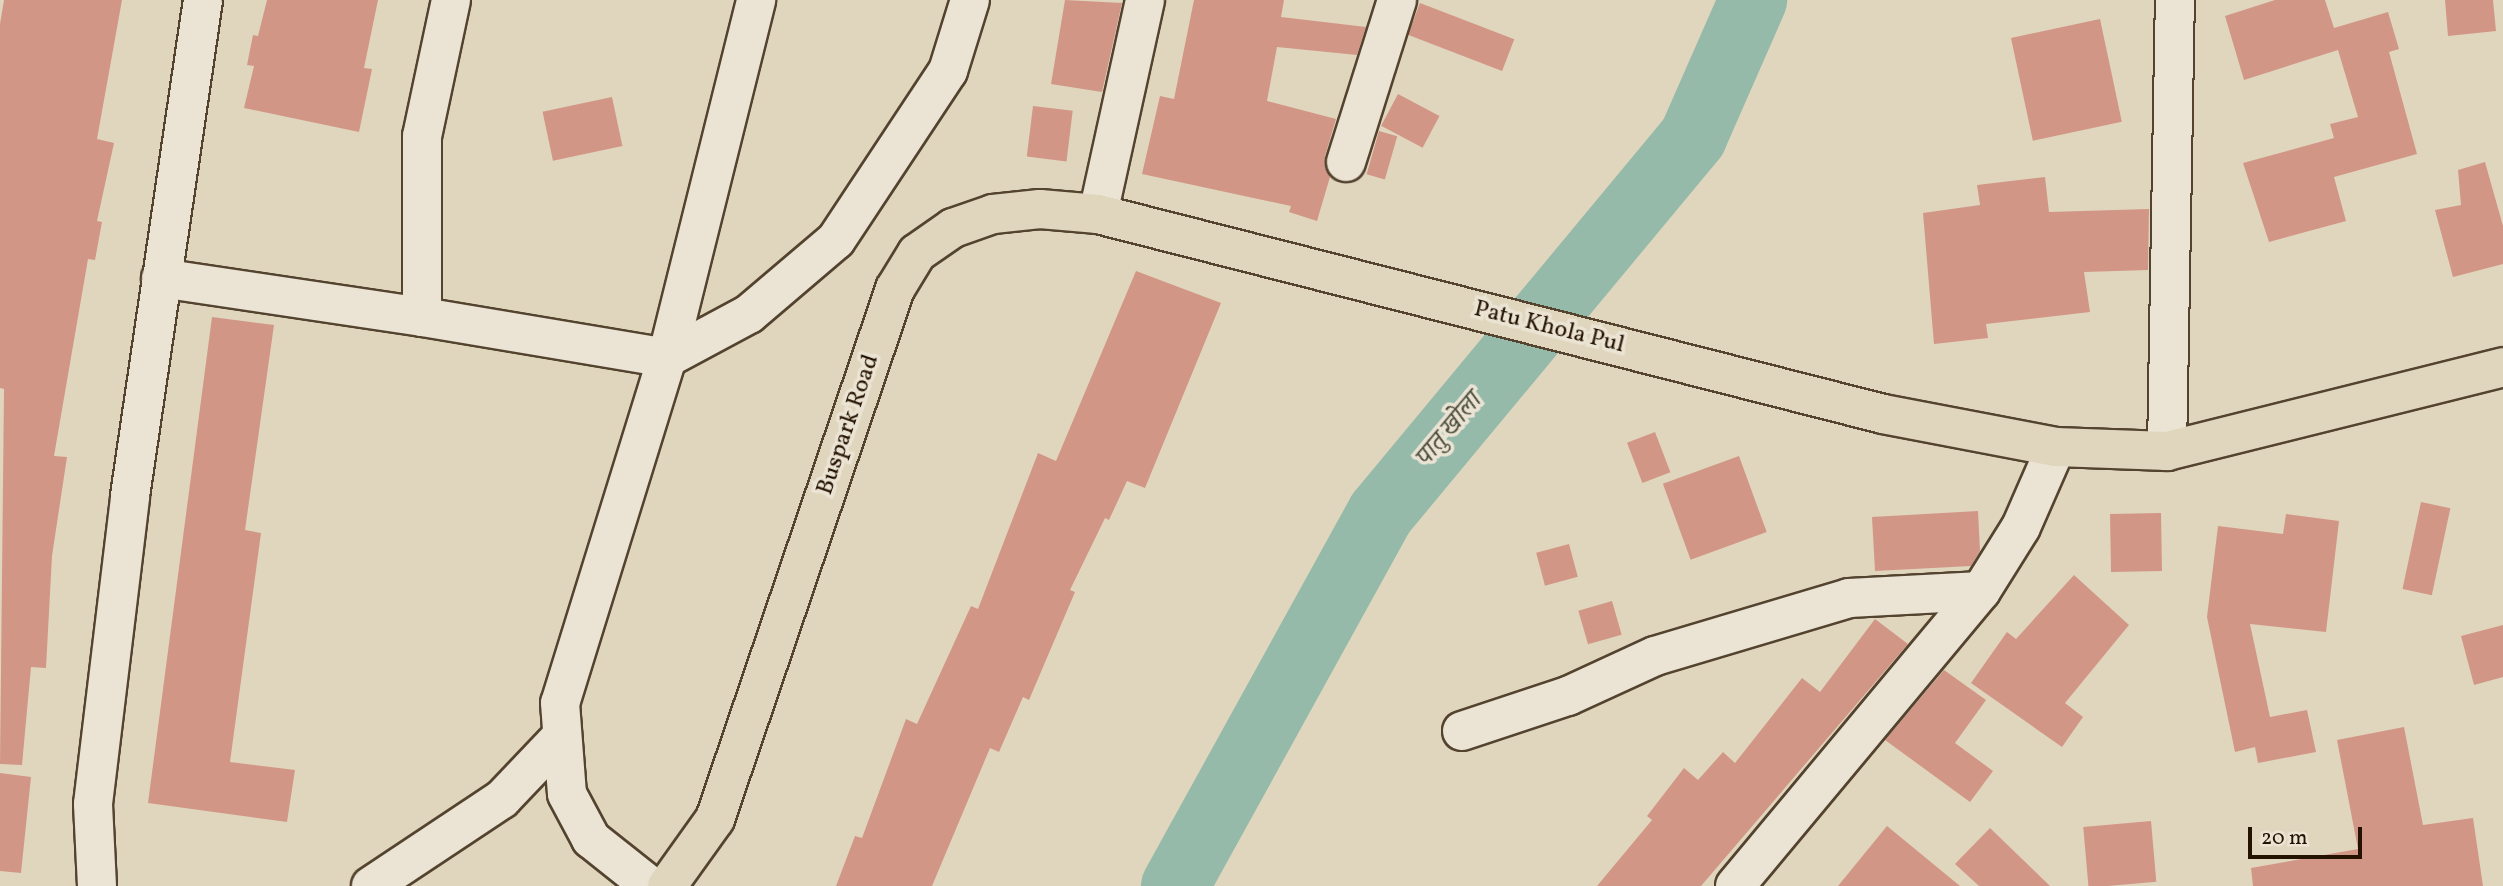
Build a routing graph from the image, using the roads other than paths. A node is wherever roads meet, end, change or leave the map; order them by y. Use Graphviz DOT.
graph roads {
  1 [pos="203,0"];
  2 [pos="452,0"];
  3 [pos="757,0"];
  4 [pos="970,0"];
  5 [pos="1144,0"];
  6 [pos="1396,0"];
  7 [pos="2182,2"];
  8 [pos="1346,162"];
  9 [pos="1098,214"];
  10 [pos="1215,243"];
  11 [pos="161,278"];
  12 [pos="422,317"];
  13 [pos="667,358"];
  14 [pos="2503,367"];
  15 [pos="2056,447"];
  16 [pos="2166,451"];
  17 [pos="1981,591"];
  18 [pos="1462,731"];
  19 [pos="561,737"];
  20 [pos="97,886"];
  21 [pos="370,886"];
  22 [pos="650,886"];
  23 [pos="667,886"];
  24 [pos="1735,886"];
  1 -- 11 [label="street"];
  2 -- 12 [label="street"];
  3 -- 13 [label="street"];
  4 -- 13 [label="street"];
  5 -- 9 [label="street"];
  6 -- 8 [label="street"];
  7 -- 16 [label="street"];
  9 -- 10 [label="main road, Buspark Road"];
  9 -- 23 [label="main road, Buspark Road"];
  10 -- 15 [label="main road, Patu Khola Pul"];
  11 -- 12 [label="street"];
  11 -- 20 [label="street"];
  12 -- 13 [label="street"];
  13 -- 19 [label="street"];
  14 -- 16 [label="main road, Patu Khola Pul"];
  15 -- 16 [label="main road, Patu Khola Pul"];
  15 -- 17 [label="street"];
  17 -- 18 [label="street"];
  17 -- 24 [label="street"];
  19 -- 21 [label="street"];
  19 -- 22 [label="street"];
}
